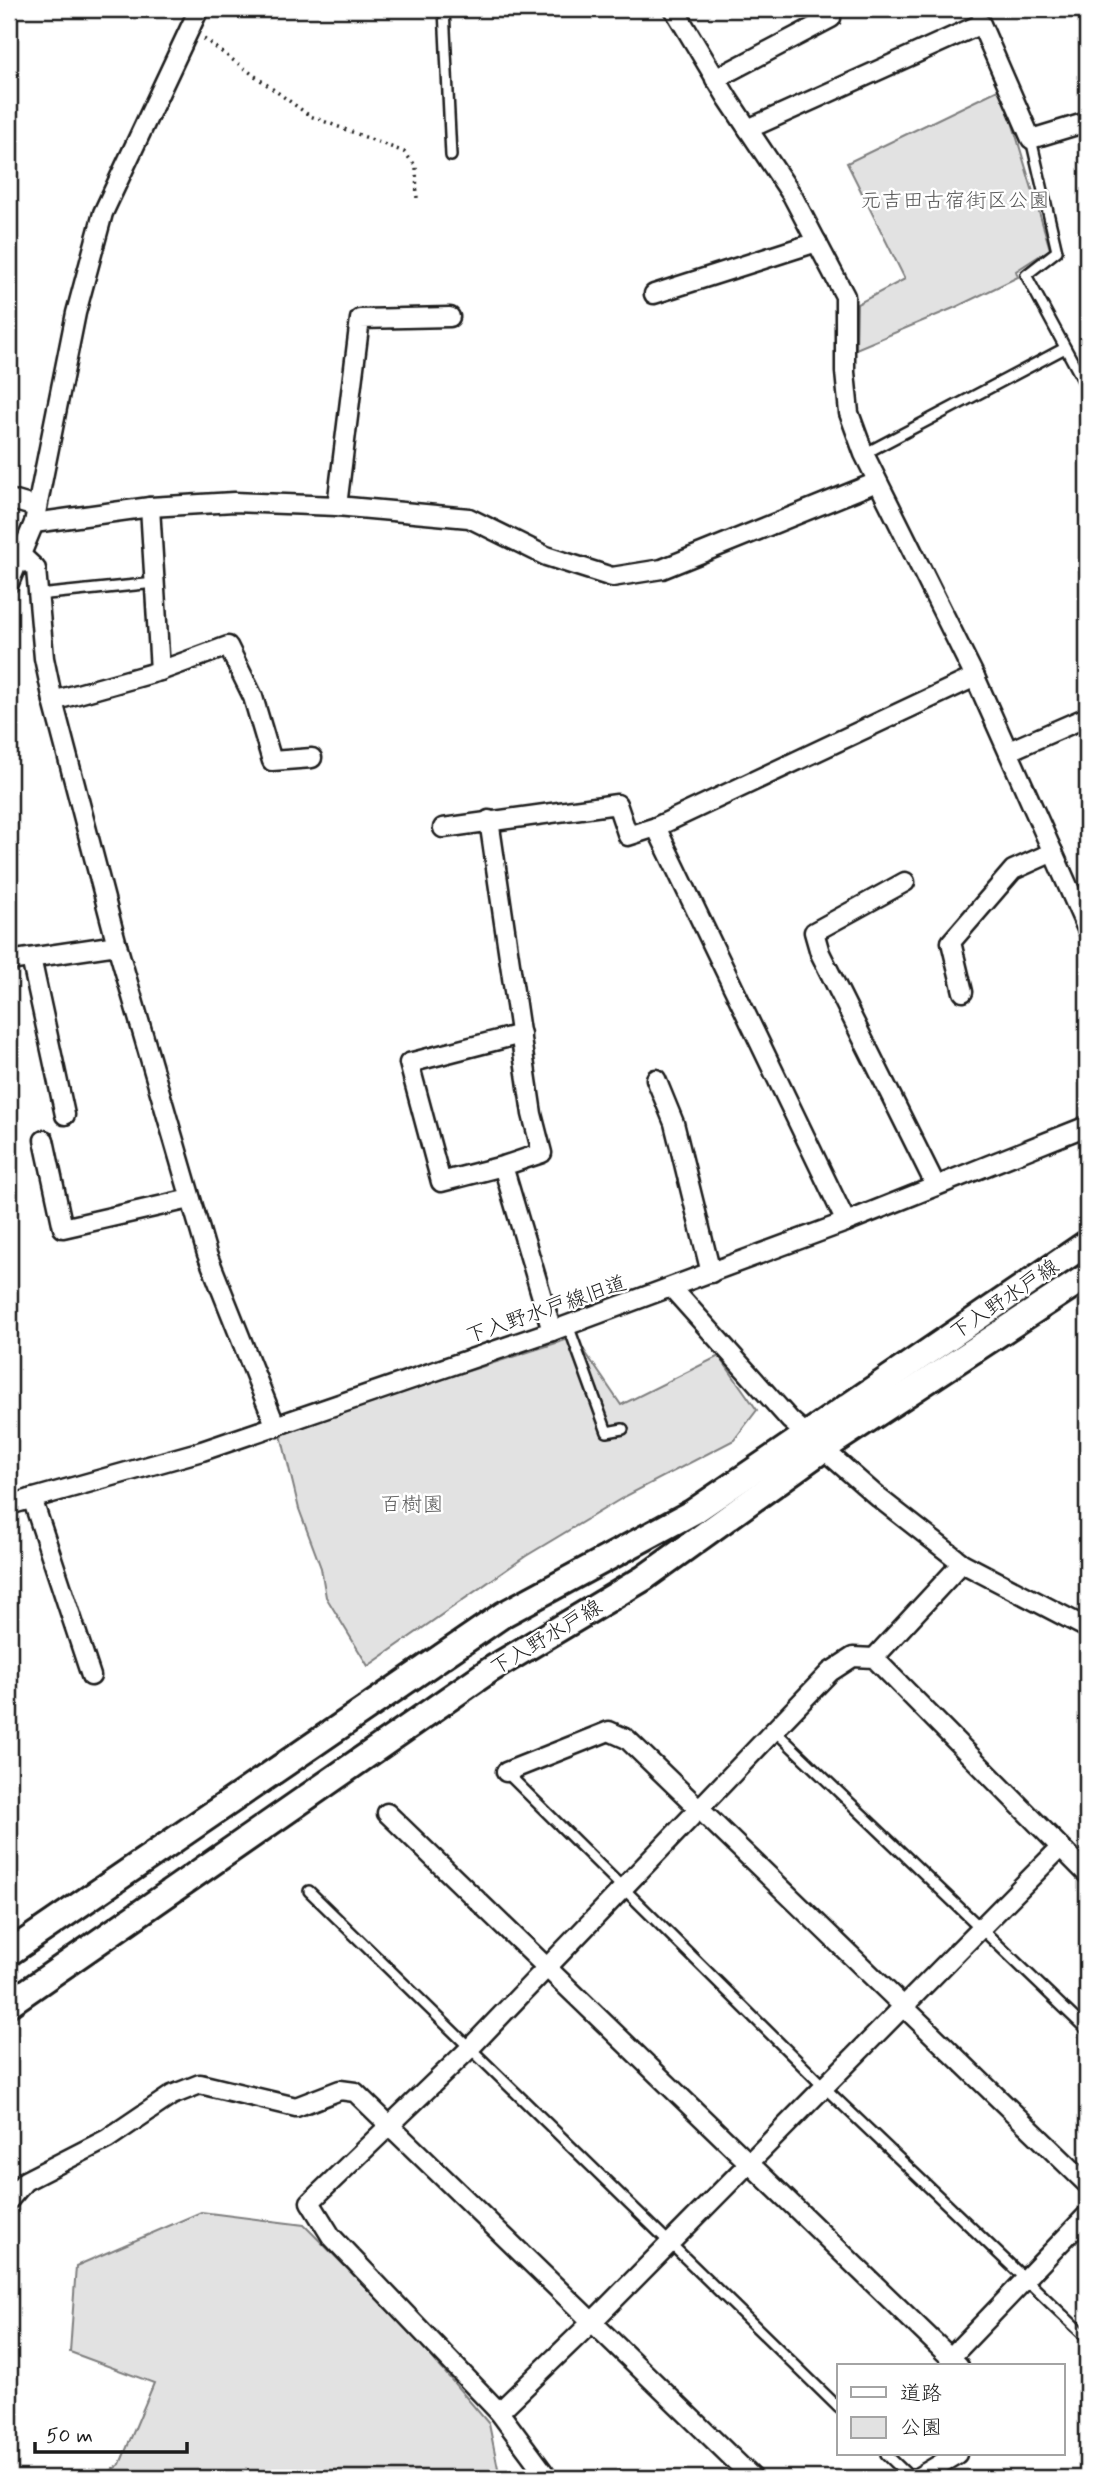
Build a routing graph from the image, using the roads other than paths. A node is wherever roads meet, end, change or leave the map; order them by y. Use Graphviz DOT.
graph roads {
  1 [pos="199,9"];
  2 [pos="444,9"];
  3 [pos="674,9"];
  4 [pos="826,9"];
  5 [pos="978,16"];
  6 [pos="715,79"];
  7 [pos="1087,122"];
  8 [pos="748,129"];
  9 [pos="1031,139"];
  10 [pos="451,156"];
  11 [pos="817,242"];
  12 [pos="654,294"];
  13 [pos="450,317"];
  14 [pos="1065,348"];
  15 [pos="1087,388"];
  16 [pos="864,454"];
  17 [pos="877,482"];
  18 [pos="9,499"];
  19 [pos="337,506"];
  20 [pos="150,507"];
  21 [pos="35,515"];
  22 [pos="21,555"];
  23 [pos="9,583"];
  24 [pos="155,583"];
  25 [pos="38,595"];
  26 [pos="160,671"];
  27 [pos="975,677"];
  28 [pos="53,701"];
  29 [pos="1087,717"];
  30 [pos="1009,751"];
  31 [pos="312,758"];
  32 [pos="489,820"];
  33 [pos="656,827"];
  34 [pos="443,828"];
  35 [pos="1053,852"];
  36 [pos="905,882"];
  37 [pos="1087,929"];
  38 [pos="117,945"];
  39 [pos="31,958"];
  40 [pos="9,961"];
  41 [pos="963,992"];
  42 [pos="521,1034"];
  43 [pos="656,1079"];
  44 [pos="65,1115"];
  45 [pos="1087,1126"];
  46 [pos="44,1140"];
  47 [pos="503,1166"];
  48 [pos="936,1186"];
  49 [pos="190,1199"];
  50 [pos="846,1222"];
  51 [pos="1087,1243"];
  52 [pos="711,1273"];
  53 [pos="1087,1276"];
  54 [pos="672,1288"];
  55 [pos="560,1328"];
  56 [pos="276,1427"];
  57 [pos="623,1429"];
  58 [pos="806,1432"];
  59 [pos="825,1448"];
  60 [pos="32,1498"];
  61 [pos="9,1504"];
  62 [pos="962,1563"];
  63 [pos="1087,1628"];
  64 [pos="874,1658"];
  65 [pos="91,1676"];
  66 [pos="774,1730"];
  67 [pos="506,1772"];
  68 [pos="698,1810"];
  69 [pos="387,1812"];
  70 [pos="1059,1849"];
  71 [pos="1087,1874"];
  72 [pos="623,1887"];
  73 [pos="309,1891"];
  74 [pos="979,1929"];
  75 [pos="9,1953"];
  76 [pos="545,1969"];
  77 [pos="9,2004"];
  78 [pos="903,2008"];
  79 [pos="1087,2030"];
  80 [pos="468,2050"];
  81 [pos="824,2087"];
  82 [pos="389,2127"];
  83 [pos="747,2165"];
  84 [pos="1087,2184"];
  85 [pos="9,2200"];
  86 [pos="1087,2215"];
  87 [pos="670,2243"];
  88 [pos="1026,2279"];
  89 [pos="593,2320"];
  90 [pos="1087,2338"];
  91 [pos="954,2362"];
  92 [pos="837,2406"];
  93 [pos="499,2412"];
  94 [pos="888,2456"];
  95 [pos="954,2456"];
  96 [pos="548,2478"];
  97 [pos="753,2478"];
  98 [pos="911,2478"];
  99 [pos="917,2478"];
  1 -- 21 [label="street"];
  2 -- 10 [label="lane"];
  3 -- 6 [label="street"];
  4 -- 6 [label="street"];
  5 -- 8 [label="street"];
  5 -- 9 [label="street"];
  6 -- 8 [label="street"];
  7 -- 9 [label="street"];
  8 -- 11 [label="street"];
  9 -- 14 [label="lane"];
  11 -- 12 [label="street"];
  11 -- 16 [label="street"];
  13 -- 19 [label="street"];
  14 -- 15 [label="lane"];
  14 -- 16 [label="lane"];
  16 -- 17 [label="street"];
  17 -- 19 [label="street"];
  17 -- 27 [label="street"];
  18 -- 21 [label="street"];
  19 -- 20 [label="street"];
  20 -- 21 [label="street"];
  20 -- 24 [label="street"];
  21 -- 22 [label="street"];
  22 -- 23 [label="street"];
  22 -- 25 [label="street"];
  24 -- 25 [label="lane"];
  24 -- 26 [label="street"];
  25 -- 28 [label="street"];
  26 -- 28 [label="street"];
  26 -- 31 [label="street"];
  27 -- 30 [label="street"];
  27 -- 33 [label="street"];
  28 -- 38 [label="street"];
  29 -- 30 [label="street"];
  30 -- 35 [label="street"];
  32 -- 33 [label="street"];
  32 -- 34 [label="street"];
  32 -- 42 [label="street"];
  33 -- 50 [label="street"];
  35 -- 37 [label="street"];
  35 -- 41 [label="street"];
  36 -- 48 [label="street"];
  38 -- 39 [label="street"];
  38 -- 49 [label="street"];
  39 -- 40 [label="street"];
  39 -- 44 [label="street"];
  42 -- 47 [label="street"];
  42 -- 47 [label="street"];
  43 -- 52 [label="street"];
  45 -- 48 [label="street, 下入野水戸線旧道"];
  46 -- 49 [label="street"];
  47 -- 55 [label="street"];
  48 -- 50 [label="street, 下入野水戸線旧道"];
  49 -- 56 [label="street"];
  50 -- 52 [label="street, 下入野水戸線旧道"];
  51 -- 58 [label="main road, 下入野水戸線"];
  52 -- 54 [label="street, 下入野水戸線旧道"];
  53 -- 59 [label="main road, 下入野水戸線"];
  54 -- 55 [label="street, 下入野水戸線旧道"];
  54 -- 58 [label="street"];
  55 -- 56 [label="street, 下入野水戸線旧道"];
  55 -- 57 [label="lane"];
  56 -- 60 [label="street, 下入野水戸線旧道"];
  58 -- 59 [label="street"];
  58 -- 75 [label="main road, 下入野水戸線"];
  59 -- 62 [label="street"];
  59 -- 77 [label="main road, 下入野水戸線"];
  60 -- 61 [label="street, 下入野水戸線旧道"];
  60 -- 65 [label="street"];
  62 -- 63 [label="street"];
  62 -- 64 [label="street"];
  64 -- 66 [label="street"];
  64 -- 70 [label="street"];
  66 -- 68 [label="street"];
  66 -- 74 [label="lane"];
  67 -- 68 [label="street"];
  67 -- 72 [label="lane"];
  68 -- 72 [label="street"];
  68 -- 78 [label="street"];
  69 -- 76 [label="street"];
  70 -- 71 [label="street"];
  70 -- 74 [label="street"];
  72 -- 76 [label="street"];
  72 -- 81 [label="lane"];
  73 -- 80 [label="lane"];
  74 -- 78 [label="street"];
  74 -- 79 [label="lane"];
  76 -- 80 [label="street"];
  76 -- 83 [label="street"];
  78 -- 81 [label="street"];
  78 -- 84 [label="street"];
  80 -- 82 [label="street"];
  80 -- 87 [label="lane"];
  81 -- 83 [label="street"];
  81 -- 88 [label="lane"];
  82 -- 85 [label="street"];
  82 -- 89 [label="street"];
  82 -- 93 [label="street"];
  83 -- 87 [label="street"];
  83 -- 91 [label="street"];
  86 -- 88 [label="street"];
  87 -- 89 [label="street"];
  87 -- 92 [label="lane"];
  88 -- 90 [label="lane"];
  88 -- 91 [label="street"];
  89 -- 93 [label="street"];
  89 -- 97 [label="street"];
  93 -- 96 [label="street"];
  94 -- 98 [label="lane"];
  95 -- 99 [label="street"];
}
